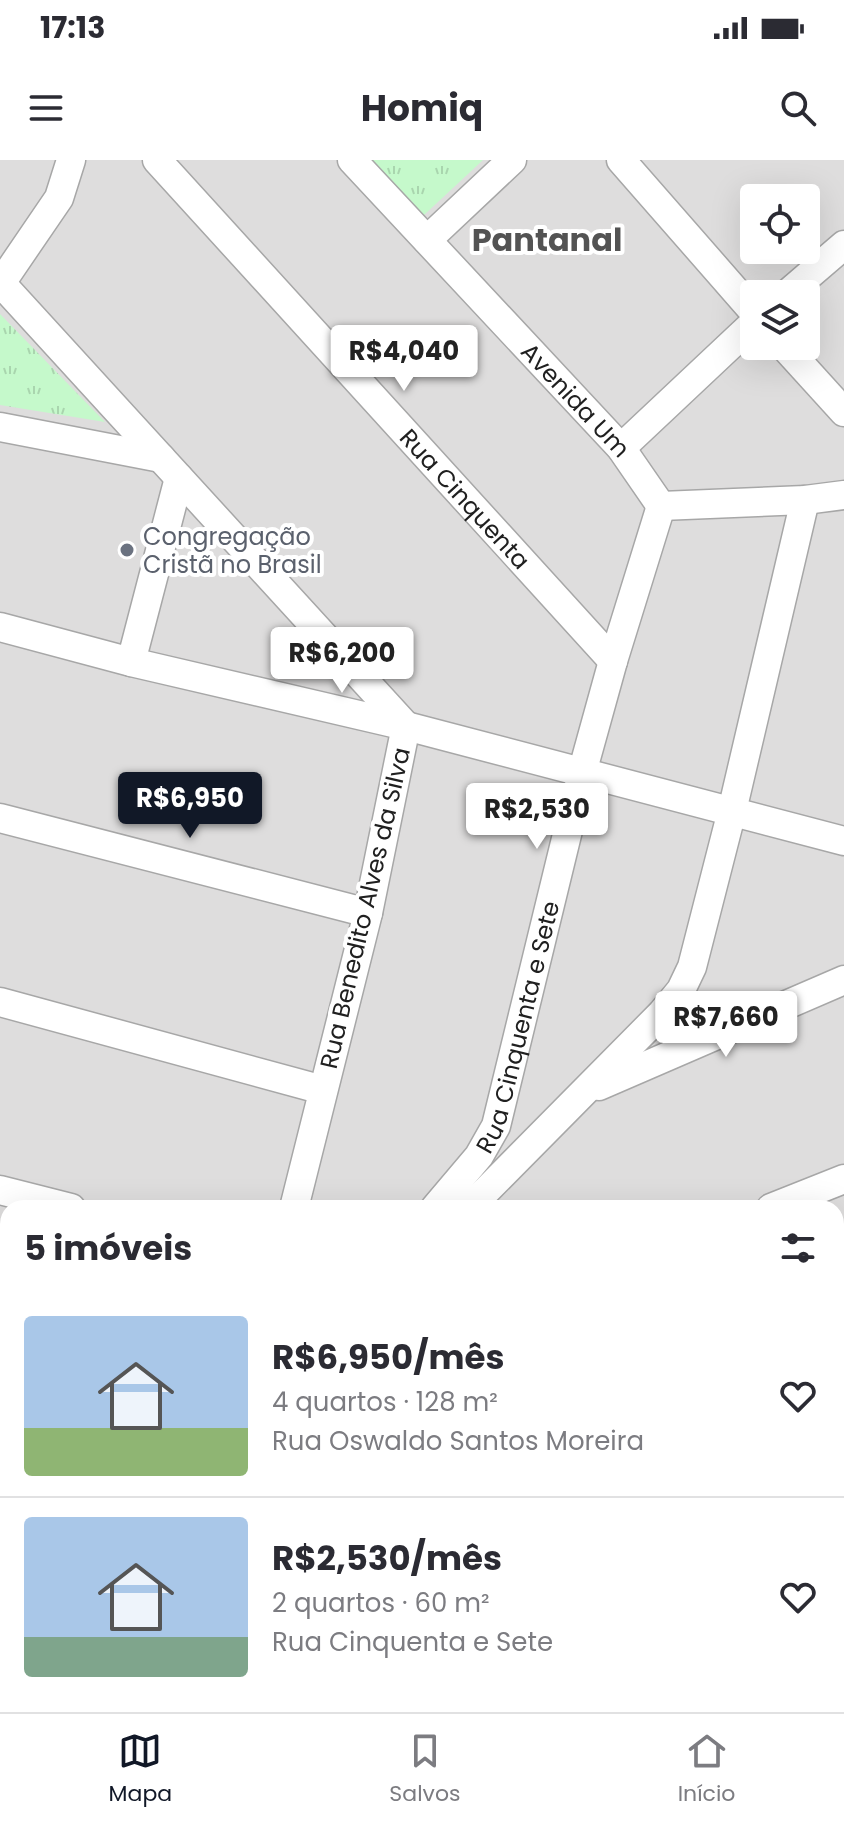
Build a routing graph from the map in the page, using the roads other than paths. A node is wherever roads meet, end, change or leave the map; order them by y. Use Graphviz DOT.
graph roads {
  1 [pos="71,160"];
  2 [pos="157,160"];
  3 [pos="352,160"];
  4 [pos="512,160"];
  5 [pos="621,160"];
  6 [pos="427,240"];
  7 [pos="844,245"];
  8 [pos="803,280"];
  9 [pos="0,283"];
  10 [pos="740,296"];
  11 [pos="740,336"];
  12 [pos="797,360"];
  13 [pos="844,412"];
  14 [pos="0,427"];
  15 [pos="621,448"];
  16 [pos="170,468"];
  17 [pos="844,495"];
  18 [pos="805,500"];
  19 [pos="661,506"];
  20 [pos="0,627"];
  21 [pos="613,661"];
  22 [pos="131,662"];
  23 [pos="406,726"];
  24 [pos="582,773"];
  25 [pos="732,811"];
  26 [pos="0,818"];
  27 [pos="844,841"];
  28 [pos="368,913"];
  29 [pos="844,980"];
  30 [pos="0,1002"];
  31 [pos="323,1090"];
  32 [pos="587,1091"];
  33 [pos="844,1179"];
  34 [pos="0,1190"];
  35 [pos="39,1200"];
  36 [pos="296,1200"];
  37 [pos="442,1200"];
  38 [pos="477,1200"];
  39 [pos="791,1200"];
  1 -- 9 [label="street"];
  2 -- 21 [label="street, Rua Cinquenta"];
  3 -- 6 [label="street, Avenida Um"];
  4 -- 6 [label="street"];
  5 -- 10 [label="street"];
  6 -- 15 [label="street, Avenida Um"];
  7 -- 8 [label="street"];
  9 -- 16 [label="street, Rua Benedito Alves da Silva"];
  11 -- 15 [label="street"];
  12 -- 13 [label="street"];
  14 -- 16 [label="street"];
  15 -- 19 [label="street, Avenida Um"];
  16 -- 22 [label="street"];
  16 -- 23 [label="street, Rua Benedito Alves da Silva"];
  17 -- 18 [label="street"];
  18 -- 19 [label="street"];
  18 -- 25 [label="street"];
  19 -- 21 [label="street, Rua Cinquenta e Sete"];
  20 -- 22 [label="street"];
  21 -- 24 [label="street, Rua Cinquenta e Sete"];
  22 -- 23 [label="street"];
  23 -- 24 [label="street"];
  23 -- 28 [label="street, Rua Benedito Alves da Silva"];
  24 -- 25 [label="street"];
  24 -- 37 [label="street, Rua Cinquenta e Sete"];
  25 -- 27 [label="street"];
  25 -- 32 [label="street"];
  26 -- 28 [label="street"];
  28 -- 31 [label="street, Rua Benedito Alves da Silva"];
  29 -- 32 [label="street"];
  30 -- 31 [label="street"];
  31 -- 36 [label="street, Rua Benedito Alves da Silva"];
  32 -- 38 [label="street"];
  33 -- 39 [label="street"];
  34 -- 35 [label="street"];
}
